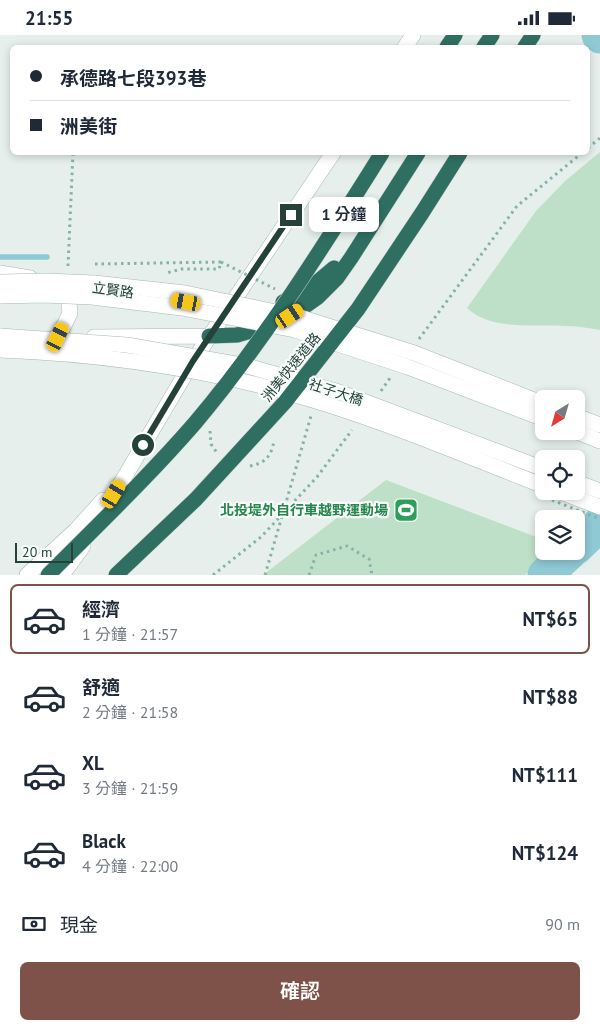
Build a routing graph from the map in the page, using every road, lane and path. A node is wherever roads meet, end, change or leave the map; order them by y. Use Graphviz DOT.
graph roads {
  1 [pos="600,138"];
  2 [pos="590,146"];
  3 [pos="73,155"];
  4 [pos="333,155"];
  5 [pos="381,155"];
  6 [pos="417,155"];
  7 [pos="459,155"];
  8 [pos="370,228"];
  9 [pos="88,264"];
  10 [pos="182,269"];
  11 [pos="0,273"];
  12 [pos="0,282"];
  13 [pos="67,284"];
  14 [pos="0,296"];
  15 [pos="226,311"];
  16 [pos="0,336"];
  17 [pos="209,336"];
  18 [pos="58,337"];
  19 [pos="0,350"];
  20 [pos="0,355"];
  21 [pos="535,400"];
  22 [pos="312,411"];
  23 [pos="535,416"];
  24 [pos="585,419"];
  25 [pos="600,425"];
  26 [pos="585,435"];
  27 [pos="600,441"];
  28 [pos="535,466"];
  29 [pos="123,479"];
  30 [pos="535,482"];
  31 [pos="585,485"];
  32 [pos="600,491"];
  33 [pos="582,500"];
  34 [pos="600,507"];
  35 [pos="27,575"];
  36 [pos="48,575"];
  37 [pos="62,575"];
  38 [pos="116,575"];
  39 [pos="265,575"];
  40 [pos="309,575"];
  41 [pos="372,575"];
  1 -- 2 [label="path"];
  3 -- 13 [label="path"];
  4 -- 15 [label="street"];
  5 -- 36 [label="highway, bridge"];
  6 -- 8 [label="highway"];
  7 -- 38 [label="highway, 洲美快速道路, bridge"];
  8 -- 15 [label="highway"];
  8 -- 17 [label="highway"];
  9 -- 10 [label="path"];
  11 -- 13 [label="street, 立賢路"];
  12 -- 21 [label="street, bridge"];
  13 -- 15 [label="street, 立賢路"];
  13 -- 18 [label="street"];
  14 -- 23 [label="street, bridge"];
  15 -- 17 [label="street"];
  16 -- 28 [label="street, 社子大橋, bridge"];
  17 -- 18 [label="street"];
  17 -- 29 [label="street"];
  18 -- 20 [label="street"];
  19 -- 30 [label="street, bridge"];
  22 -- 39 [label="path, bridge"];
  24 -- 25 [label="street"];
  26 -- 27 [label="street"];
  29 -- 35 [label="street"];
  29 -- 37 [label="street"];
  31 -- 32 [label="street"];
  33 -- 34 [label="street"];
  40 -- 41 [label="path"];
}
